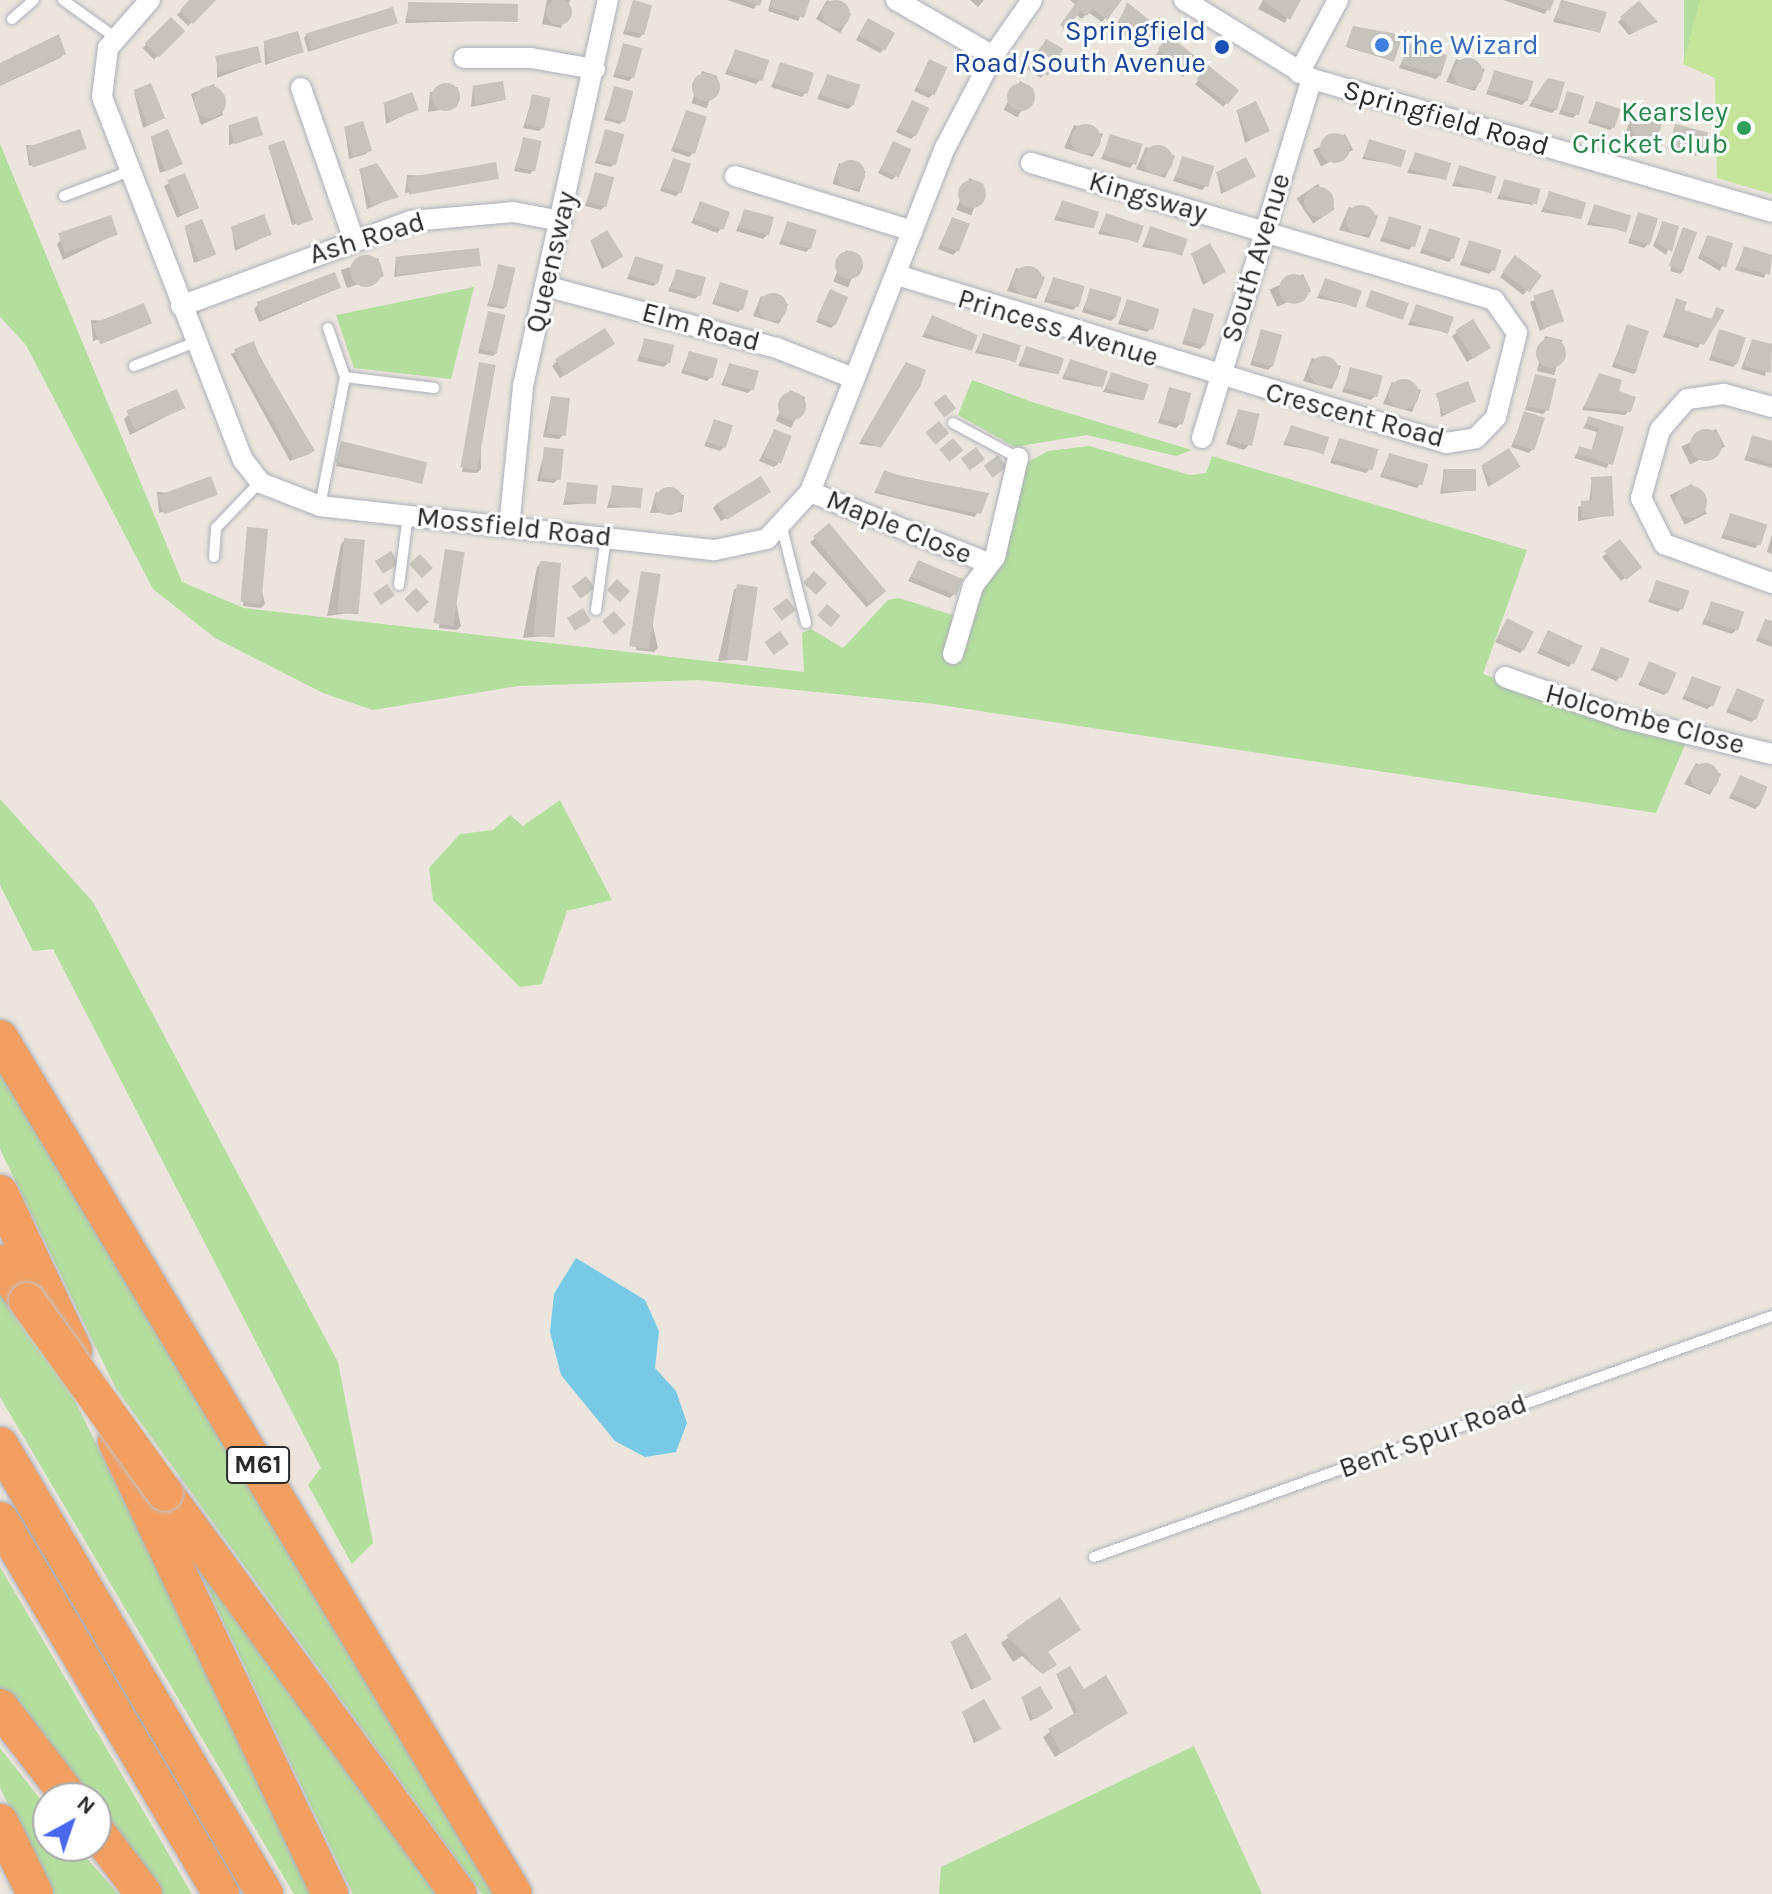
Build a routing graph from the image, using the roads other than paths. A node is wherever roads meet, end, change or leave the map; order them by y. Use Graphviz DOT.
graph roads {
  1 [pos="34,0"];
  2 [pos="63,0"];
  3 [pos="150,0"];
  4 [pos="608,0"];
  5 [pos="896,0"];
  6 [pos="1032,0"];
  7 [pos="1184,0"];
  8 [pos="1338,0"];
  9 [pos="12,19"];
  10 [pos="116,38"];
  11 [pos="993,56"];
  12 [pos="464,58"];
  13 [pos="595,69"];
  14 [pos="1305,76"];
  15 [pos="301,88"];
  16 [pos="1031,163"];
  17 [pos="130,171"];
  18 [pos="735,176"];
  19 [pos="64,196"];
  20 [pos="1772,212"];
  21 [pos="561,221"];
  22 [pos="913,231"];
  23 [pos="1264,231"];
  24 [pos="353,237"];
  25 [pos="897,275"];
  26 [pos="545,286"];
  27 [pos="181,306"];
  28 [pos="328,328"];
  29 [pos="196,342"];
  30 [pos="134,366"];
  31 [pos="345,377"];
  32 [pos="1220,377"];
  33 [pos="853,378"];
  34 [pos="434,388"];
  35 [pos="1772,407"];
  36 [pos="953,423"];
  37 [pos="1202,438"];
  38 [pos="1018,458"];
  39 [pos="260,482"];
  40 [pos="810,492"];
  41 [pos="320,506"];
  42 [pos="408,515"];
  43 [pos="509,527"];
  44 [pos="782,528"];
  45 [pos="606,537"];
  46 [pos="214,557"];
  47 [pos="988,563"];
  48 [pos="1772,583"];
  49 [pos="399,585"];
  50 [pos="596,610"];
  51 [pos="806,623"];
  52 [pos="953,654"];
  53 [pos="1516,675"];
  54 [pos="1772,754"];
  55 [pos="0,1038"];
  56 [pos="0,1193"];
  57 [pos="0,1263"];
  58 [pos="1772,1316"];
  59 [pos="0,1445"];
  60 [pos="0,1520"];
  61 [pos="1094,1557"];
  62 [pos="0,1707"];
  63 [pos="58,1782"];
  64 [pos="0,1822"];
  65 [pos="112,1852"];
  66 [pos="35,1894"];
  67 [pos="144,1894"];
  68 [pos="221,1894"];
  69 [pos="265,1894"];
  70 [pos="330,1894"];
  71 [pos="458,1894"];
  72 [pos="514,1894"];
  1 -- 9 [label="lane"];
  2 -- 10 [label="lane"];
  3 -- 10 [label="street, Mossfield Road"];
  4 -- 13 [label="street, Queensway"];
  5 -- 11 [label="street"];
  6 -- 11 [label="street, Mossfield Road"];
  7 -- 14 [label="street, Springfield Road"];
  8 -- 14 [label="street, South Avenue"];
  10 -- 17 [label="street, Mossfield Road"];
  11 -- 22 [label="street, Mossfield Road"];
  12 -- 13 [label="street"];
  13 -- 21 [label="street, Queensway"];
  14 -- 20 [label="street, Springfield Road"];
  14 -- 23 [label="street, South Avenue"];
  15 -- 24 [label="street"];
  16 -- 23 [label="street, Kingsway"];
  17 -- 19 [label="lane"];
  17 -- 27 [label="street, Mossfield Road"];
  18 -- 22 [label="street"];
  21 -- 24 [label="street, Ash Road"];
  21 -- 26 [label="street, Queensway"];
  22 -- 25 [label="street, Mossfield Road"];
  23 -- 32 [label="street, South Avenue"];
  23 -- 32 [label="street, Crescent Road"];
  24 -- 27 [label="street, Ash Road"];
  25 -- 32 [label="street, Princess Avenue"];
  25 -- 33 [label="street, Mossfield Road"];
  26 -- 33 [label="street, Elm Road"];
  26 -- 43 [label="street, Queensway"];
  27 -- 29 [label="street, Mossfield Road"];
  28 -- 31 [label="lane"];
  29 -- 30 [label="lane"];
  29 -- 39 [label="street, Mossfield Road"];
  31 -- 34 [label="lane"];
  31 -- 41 [label="lane"];
  32 -- 37 [label="street, South Avenue"];
  33 -- 40 [label="street, Mossfield Road"];
  35 -- 48 [label="street"];
  36 -- 38 [label="lane"];
  38 -- 47 [label="street"];
  39 -- 41 [label="street, Mossfield Road"];
  39 -- 46 [label="lane"];
  40 -- 44 [label="street, Mossfield Road"];
  40 -- 47 [label="street, Maple Close"];
  41 -- 42 [label="street, Mossfield Road"];
  42 -- 43 [label="street, Mossfield Road"];
  42 -- 49 [label="lane"];
  43 -- 45 [label="street, Mossfield Road"];
  44 -- 45 [label="street, Mossfield Road"];
  44 -- 51 [label="lane"];
  45 -- 50 [label="lane"];
  47 -- 52 [label="street"];
  53 -- 54 [label="street, Holcombe Close"];
  55 -- 72 [label="highway, M61"];
  56 -- 70 [label="highway"];
  57 -- 71 [label="highway, bridge"];
  58 -- 61 [label="lane, Bent Spur Road"];
  59 -- 69 [label="highway"];
  60 -- 68 [label="highway"];
  62 -- 63 [label="highway"];
  64 -- 66 [label="highway"];
  65 -- 67 [label="highway"];
}
